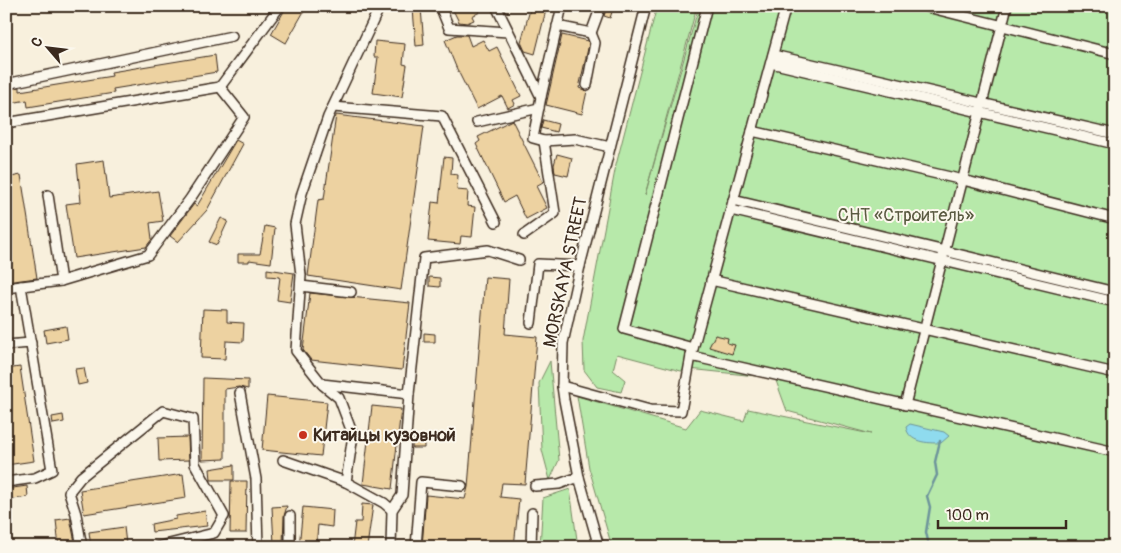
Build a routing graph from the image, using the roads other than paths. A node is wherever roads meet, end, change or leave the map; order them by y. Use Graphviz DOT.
graph roads {
  1 [pos="280,6"];
  2 [pos="380,6"];
  3 [pos="440,6"];
  4 [pos="496,6"];
  5 [pos="562,6"];
  6 [pos="601,6"];
  7 [pos="646,6"];
  8 [pos="707,6"];
  9 [pos="786,6"];
  10 [pos="923,6"];
  11 [pos="1007,6"];
  12 [pos="558,26"];
  13 [pos="1002,26"];
  14 [pos="508,32"];
  15 [pos="590,34"];
  16 [pos="232,36"];
  17 [pos="1115,54"];
  18 [pos="772,59"];
  19 [pos="6,84"];
  20 [pos="587,84"];
  21 [pos="220,87"];
  22 [pos="541,97"];
  23 [pos="333,107"];
  24 [pos="982,107"];
  25 [pos="539,108"];
  26 [pos="477,122"];
  27 [pos="6,123"];
  28 [pos="752,131"];
  29 [pos="1115,134"];
  30 [pos="544,141"];
  31 [pos="1115,144"];
  32 [pos="610,147"];
  33 [pos="963,180"];
  34 [pos="48,195"];
  35 [pos="733,200"];
  36 [pos="731,210"];
  37 [pos="1115,219"];
  38 [pos="496,222"];
  39 [pos="524,236"];
  40 [pos="943,255"];
  41 [pos="519,260"];
  42 [pos="580,266"];
  43 [pos="711,280"];
  44 [pos="62,281"];
  45 [pos="21,286"];
  46 [pos="301,286"];
  47 [pos="6,288"];
  48 [pos="351,292"];
  49 [pos="1115,292"];
  50 [pos="1115,302"];
  51 [pos="531,323"];
  52 [pos="923,330"];
  53 [pos="31,343"];
  54 [pos="6,345"];
  55 [pos="692,352"];
  56 [pos="1115,373"];
  57 [pos="322,384"];
  58 [pos="562,386"];
  59 [pos="240,393"];
  60 [pos="409,394"];
  61 [pos="905,404"];
  62 [pos="1115,452"];
  63 [pos="283,460"];
  64 [pos="579,477"];
  65 [pos="6,482"];
  66 [pos="346,482"];
  67 [pos="462,486"];
  68 [pos="535,486"];
  69 [pos="392,510"];
  70 [pos="532,513"];
  71 [pos="290,516"];
  72 [pos="82,547"];
  73 [pos="157,547"];
  74 [pos="258,547"];
  75 [pos="290,547"];
  76 [pos="391,547"];
  77 [pos="416,547"];
  78 [pos="530,547"];
  79 [pos="598,547"];
  1 -- 21 [label="street"];
  2 -- 23 [label="street"];
  3 -- 14 [label="street"];
  4 -- 14 [label="street"];
  5 -- 12 [label="street"];
  6 -- 15 [label="street"];
  7 -- 32 [label="street, MORSKAYA STREET"];
  8 -- 55 [label="street"];
  9 -- 18 [label="street"];
  10 -- 13 [label="street"];
  11 -- 13 [label="street"];
  12 -- 15 [label="street"];
  12 -- 22 [label="street"];
  13 -- 17 [label="street"];
  13 -- 24 [label="street"];
  14 -- 22 [label="street"];
  15 -- 20 [label="street"];
  16 -- 19 [label="street"];
  18 -- 24 [label="street"];
  18 -- 28 [label="street"];
  21 -- 27 [label="street"];
  21 -- 44 [label="street"];
  22 -- 25 [label="street"];
  23 -- 38 [label="street"];
  23 -- 46 [label="street"];
  24 -- 29 [label="street"];
  24 -- 31 [label="street"];
  24 -- 33 [label="street"];
  25 -- 26 [label="street"];
  25 -- 30 [label="street"];
  28 -- 33 [label="street"];
  28 -- 35 [label="street"];
  30 -- 32 [label="street"];
  30 -- 39 [label="street"];
  32 -- 42 [label="street, MORSKAYA STREET"];
  33 -- 37 [label="street"];
  33 -- 40 [label="street"];
  34 -- 44 [label="street"];
  35 -- 36 [label="street"];
  35 -- 40 [label="street"];
  36 -- 40 [label="street"];
  36 -- 43 [label="street"];
  40 -- 49 [label="street"];
  40 -- 50 [label="street"];
  40 -- 52 [label="street"];
  41 -- 60 [label="street"];
  42 -- 51 [label="street"];
  42 -- 58 [label="street, MORSKAYA STREET"];
  43 -- 52 [label="street"];
  43 -- 55 [label="street"];
  44 -- 45 [label="street"];
  45 -- 47 [label="street"];
  45 -- 53 [label="street"];
  46 -- 48 [label="street"];
  46 -- 57 [label="street"];
  52 -- 56 [label="street"];
  52 -- 61 [label="street"];
  53 -- 54 [label="street"];
  53 -- 65 [label="street"];
  55 -- 58 [label="street"];
  55 -- 61 [label="street"];
  57 -- 60 [label="street"];
  57 -- 66 [label="street"];
  58 -- 64 [label="street, MORSKAYA STREET"];
  59 -- 74 [label="street"];
  60 -- 69 [label="street"];
  61 -- 62 [label="street"];
  63 -- 66 [label="street"];
  64 -- 68 [label="street"];
  64 -- 79 [label="street, MORSKAYA STREET"];
  66 -- 69 [label="street"];
  67 -- 77 [label="street"];
  69 -- 76 [label="street"];
  70 -- 78 [label="street"];
  71 -- 75 [label="street"];
  72 -- 73 [label="street"];
}
